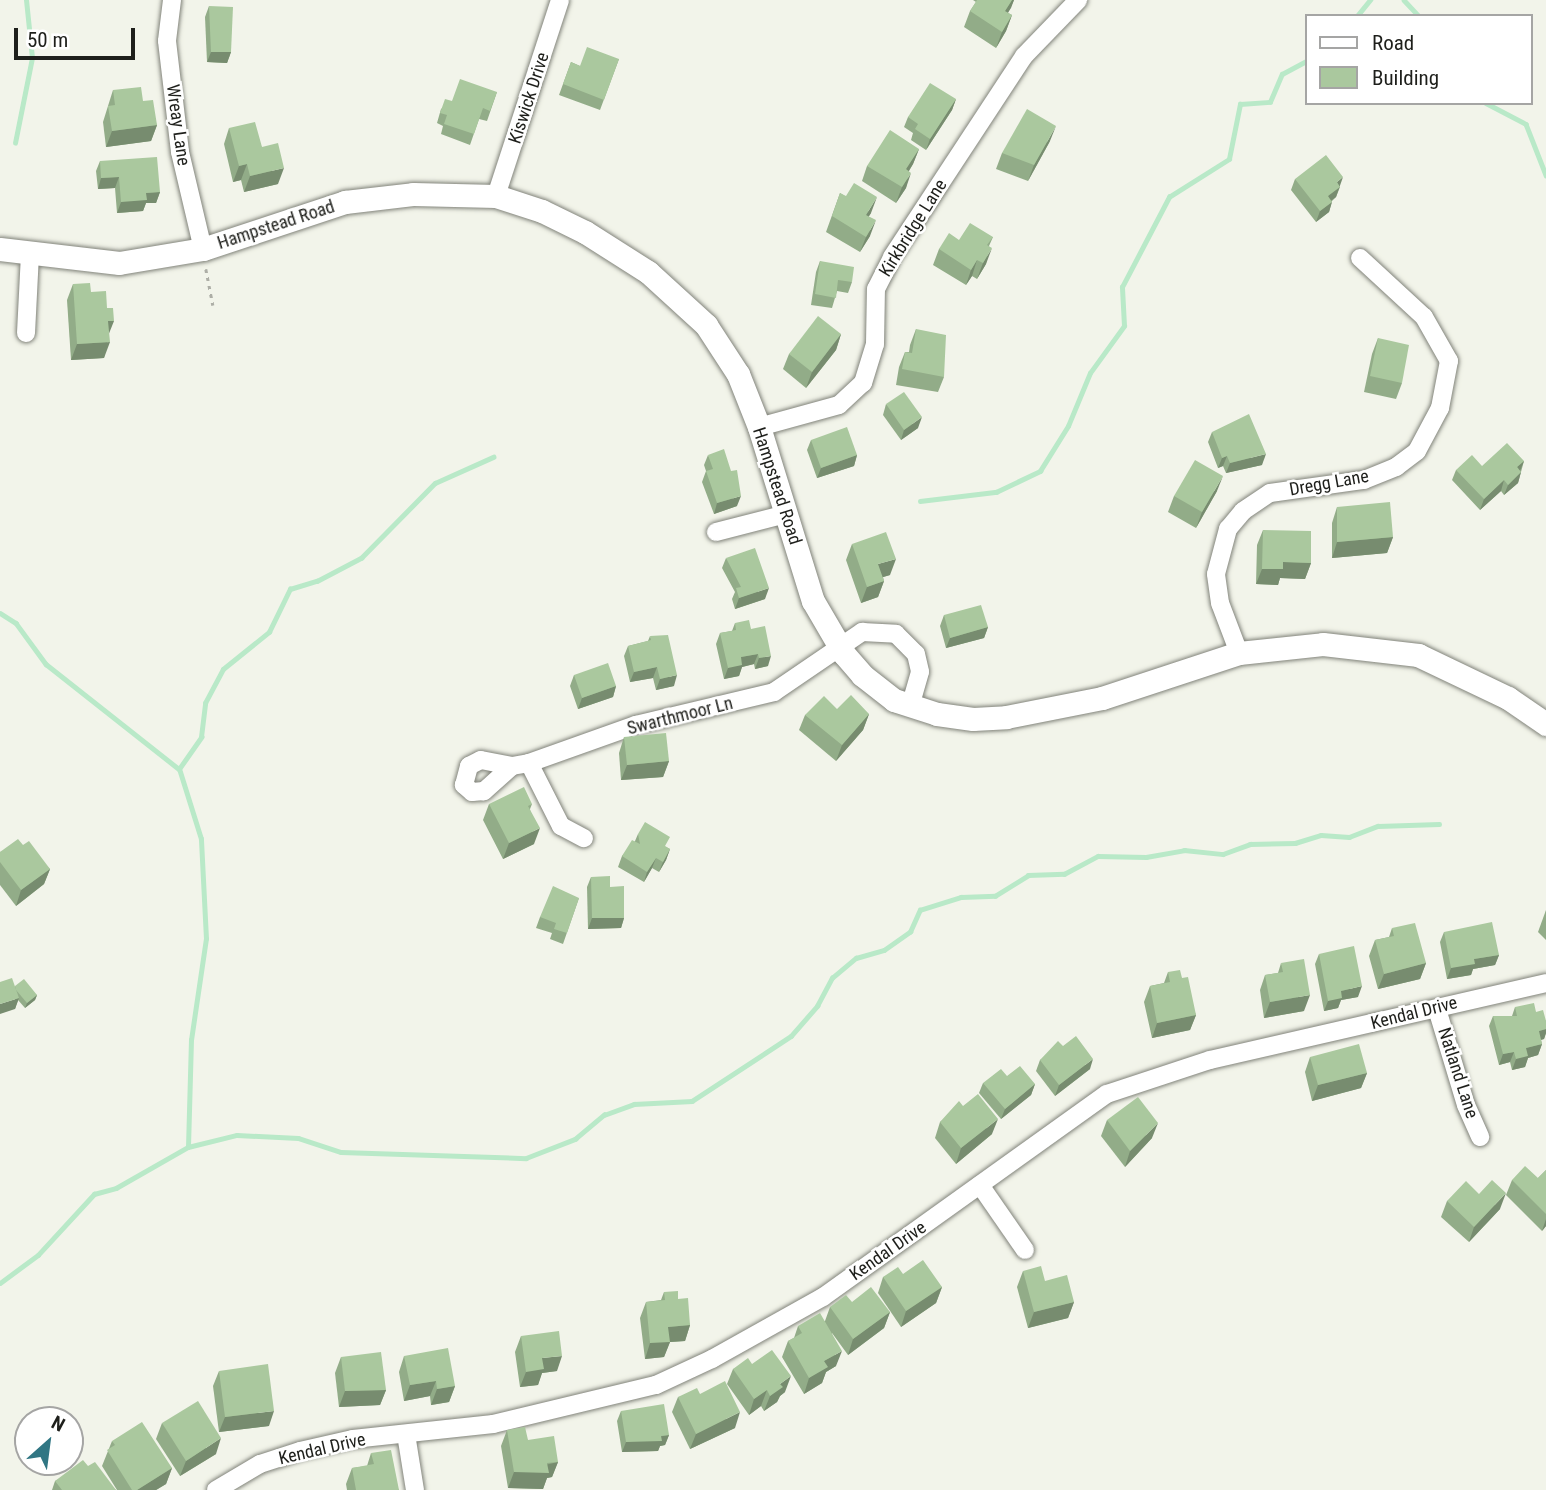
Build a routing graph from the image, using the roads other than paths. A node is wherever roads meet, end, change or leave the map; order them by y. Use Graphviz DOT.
graph roads {
  1 [pos="172,0"];
  2 [pos="559,0"];
  3 [pos="1078,0"];
  4 [pos="496,196"];
  5 [pos="0,249"];
  6 [pos="203,249"];
  7 [pos="30,254"];
  8 [pos="1360,258"];
  9 [pos="26,333"];
  10 [pos="759,427"];
  11 [pos="786,514"];
  12 [pos="716,532"];
  13 [pos="838,646"];
  14 [pos="1239,653"];
  15 [pos="910,706"];
  16 [pos="1546,724"];
  17 [pos="584,838"];
  18 [pos="1546,983"];
  19 [pos="1437,1009"];
  20 [pos="1480,1138"];
  21 [pos="980,1185"];
  22 [pos="1025,1250"];
  23 [pos="406,1434"];
  24 [pos="216,1490"];
  25 [pos="415,1490"];
  1 -- 6 [label="street, Wreay Lane"];
  2 -- 4 [label="street, Kiswick Drive"];
  3 -- 10 [label="street, Kirkbridge Lane"];
  4 -- 6 [label="street, Hampstead Road"];
  4 -- 10 [label="street, Hampstead Road"];
  5 -- 7 [label="street, Hampstead Road"];
  6 -- 7 [label="street, Hampstead Road"];
  7 -- 9 [label="street"];
  8 -- 14 [label="street, Dregg Lane"];
  10 -- 11 [label="street, Hampstead Road"];
  11 -- 12 [label="street"];
  11 -- 13 [label="street, Hampstead Road"];
  13 -- 15 [label="street, Hampstead Road"];
  13 -- 15 [label="street, Swarthmoor Ln"];
  13 -- 17 [label="street, Swarthmoor Ln"];
  14 -- 15 [label="street, Hampstead Road"];
  14 -- 16 [label="street, Hampstead Road"];
  18 -- 19 [label="street, Kendal Drive"];
  19 -- 20 [label="street, Natland Lane"];
  19 -- 21 [label="street, Kendal Drive"];
  21 -- 22 [label="street"];
  21 -- 23 [label="street, Kendal Drive"];
  23 -- 24 [label="street, Kendal Drive"];
  23 -- 25 [label="street"];
}
